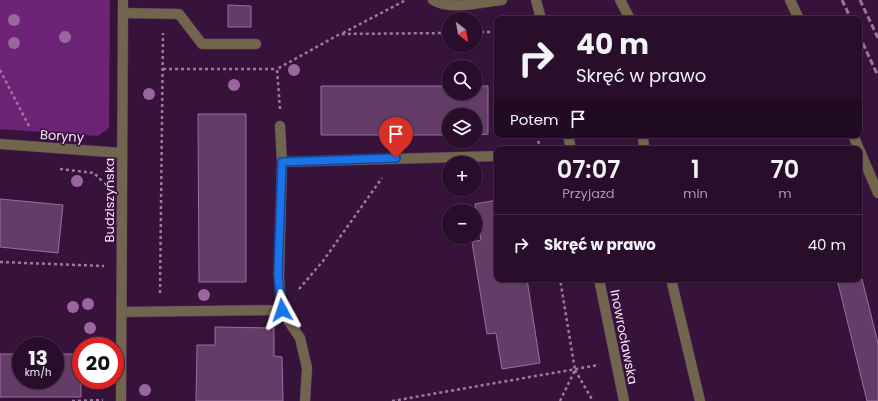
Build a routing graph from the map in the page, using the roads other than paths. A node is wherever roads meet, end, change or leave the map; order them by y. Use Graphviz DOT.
graph roads {
  1 [pos="123,0"];
  2 [pos="433,0"];
  3 [pos="502,0"];
  4 [pos="536,0"];
  5 [pos="620,0"];
  6 [pos="790,0"];
  7 [pos="123,13"];
  8 [pos="541,16"];
  9 [pos="628,16"];
  10 [pos="798,16"];
  11 [pos="256,44"];
  12 [pos="280,126"];
  13 [pos="0,144"];
  14 [pos="122,153"];
  15 [pos="494,156"];
  16 [pos="862,156"];
  17 [pos="282,162"];
  18 [pos="878,193"];
  19 [pos="601,282"];
  20 [pos="672,282"];
  21 [pos="282,310"];
  22 [pos="122,312"];
  23 [pos="121,401"];
  24 [pos="305,401"];
  25 [pos="624,401"];
  26 [pos="700,401"];
  1 -- 7 [label="street, Budziszyńska"];
  2 -- 3 [label="street"];
  4 -- 8 [label="street"];
  5 -- 9 [label="street"];
  6 -- 10 [label="street"];
  7 -- 11 [label="street"];
  7 -- 14 [label="street, Budziszyńska"];
  12 -- 17 [label="street"];
  13 -- 14 [label="street, Boryny"];
  14 -- 22 [label="street, Budziszyńska"];
  15 -- 17 [label="street"];
  16 -- 18 [label="street"];
  17 -- 21 [label="street"];
  19 -- 25 [label="street, Inowrocławska"];
  20 -- 26 [label="street"];
  21 -- 22 [label="street"];
  21 -- 24 [label="street"];
  22 -- 23 [label="street, Budziszyńska"];
}
